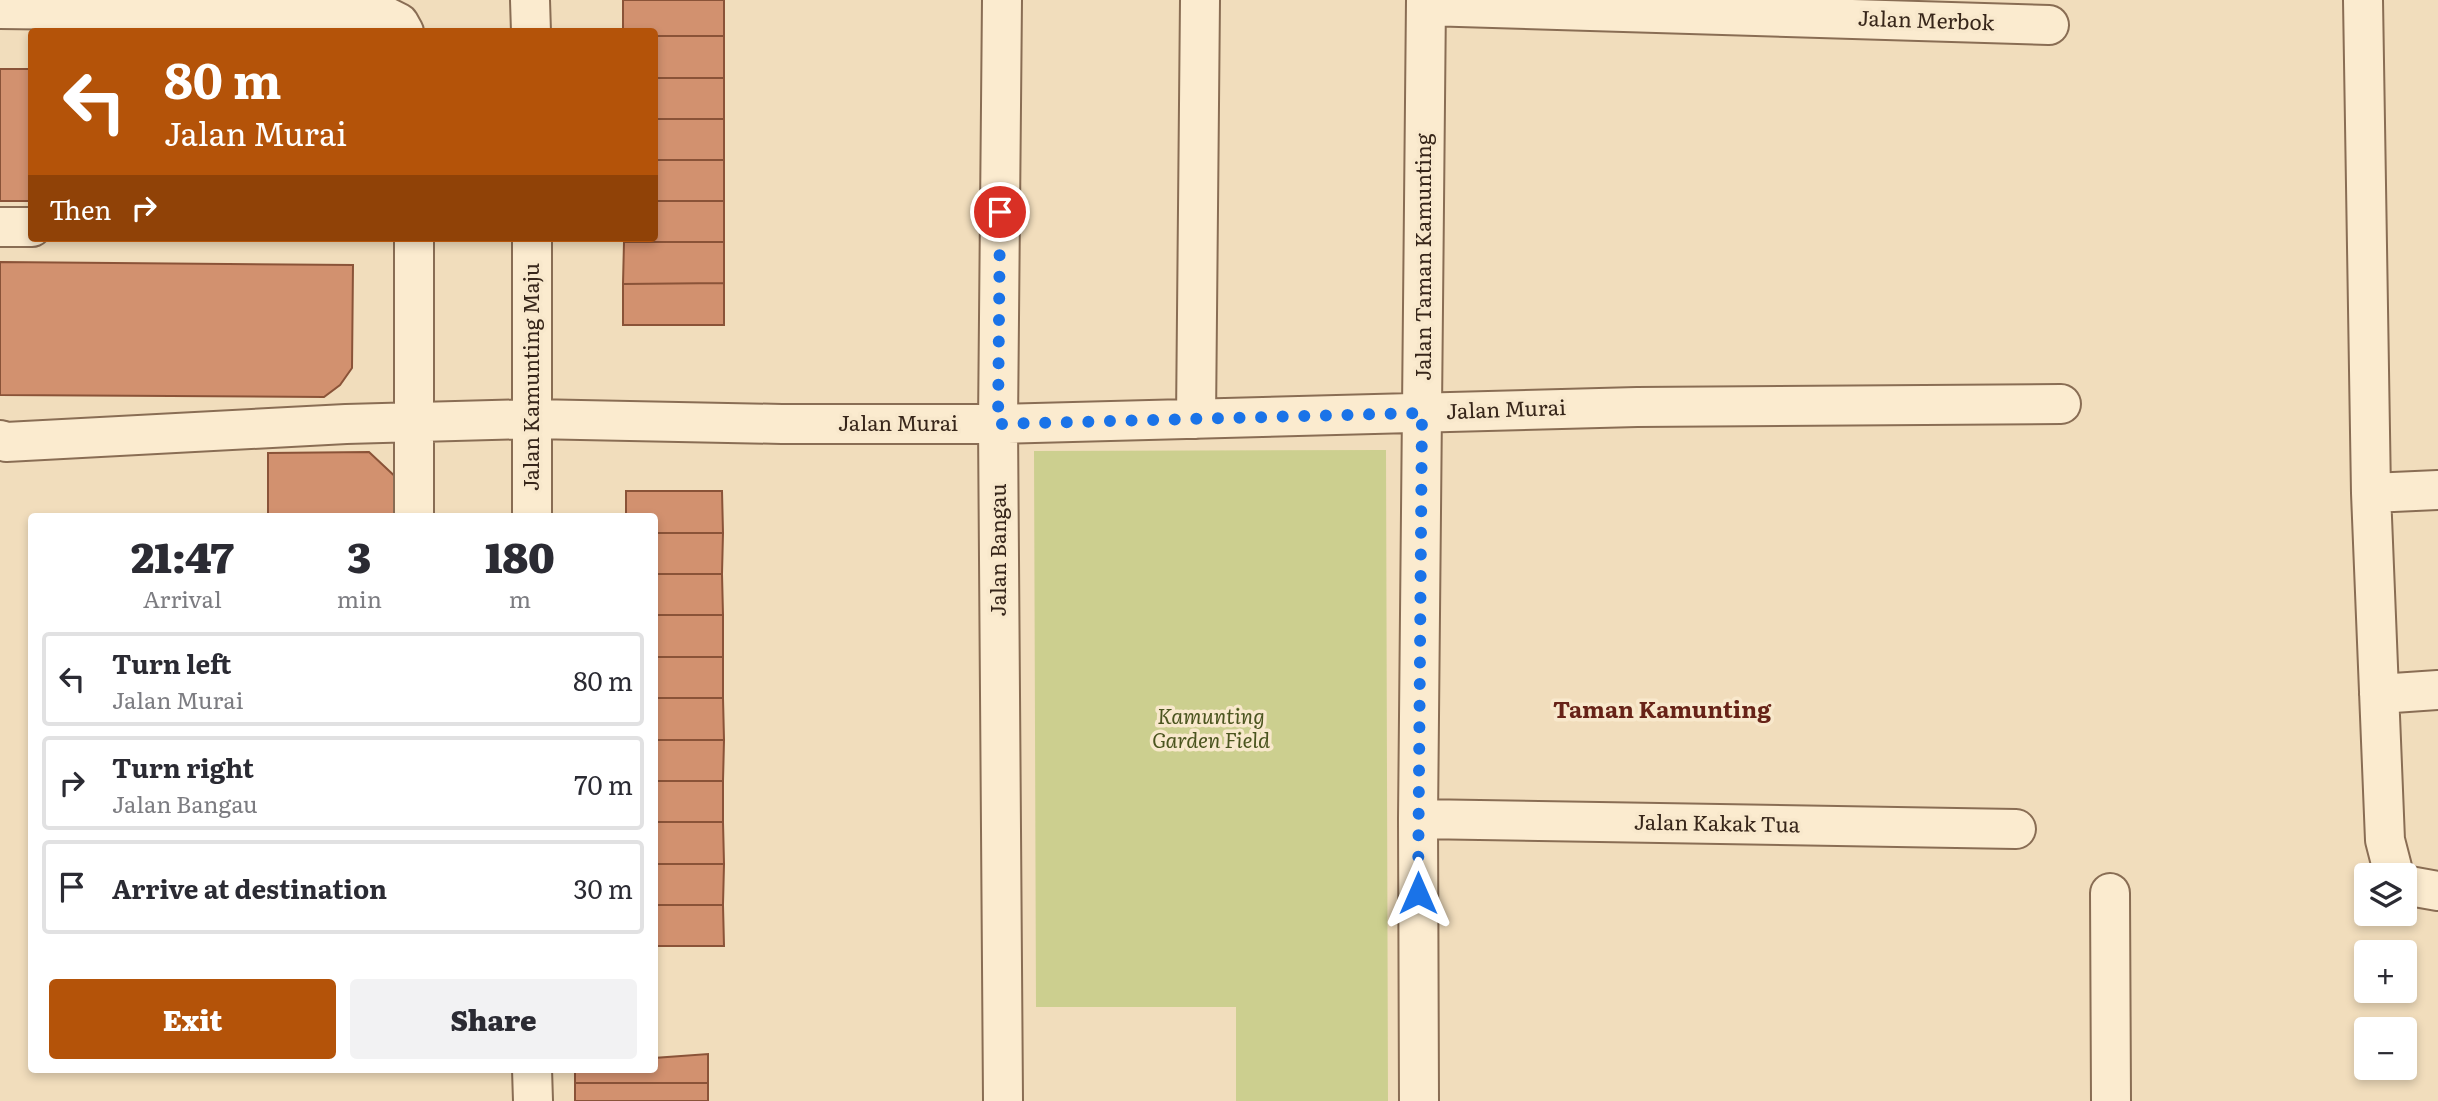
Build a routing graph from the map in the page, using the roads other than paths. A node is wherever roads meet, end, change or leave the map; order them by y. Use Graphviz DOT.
graph roads {
  1 [pos="530,0"];
  2 [pos="1002,0"];
  3 [pos="1200,0"];
  4 [pos="2362,0"];
  5 [pos="1426,3"];
  6 [pos="0,9"];
  7 [pos="2049,24"];
  8 [pos="402,28"];
  9 [pos="531,28"];
  10 [pos="0,226"];
  11 [pos="28,227"];
  12 [pos="414,242"];
  13 [pos="532,242"];
  14 [pos="2061,404"];
  15 [pos="1422,413"];
  16 [pos="532,418"];
  17 [pos="1196,419"];
  18 [pos="414,422"];
  19 [pos="998,424"];
  20 [pos="0,440"];
  21 [pos="2438,490"];
  22 [pos="2371,493"];
  23 [pos="414,513"];
  24 [pos="532,513"];
  25 [pos="2438,690"];
  26 [pos="2379,694"];
  27 [pos="1418,819"];
  28 [pos="2016,829"];
  29 [pos="2391,863"];
  30 [pos="2417,887"];
  31 [pos="2438,891"];
  32 [pos="2110,893"];
  33 [pos="1003,1101"];
  34 [pos="1419,1101"];
  35 [pos="2111,1101"];
  1 -- 9 [label="street"];
  2 -- 19 [label="street, Jalan Bangau"];
  3 -- 17 [label="street"];
  4 -- 22 [label="street"];
  5 -- 7 [label="street, Jalan Merbok"];
  5 -- 15 [label="street, Jalan Taman Kamunting"];
  6 -- 8 [label="street"];
  10 -- 11 [label="street"];
  12 -- 18 [label="street"];
  13 -- 16 [label="street, Jalan Kamunting Maju"];
  14 -- 15 [label="street, Jalan Murai"];
  15 -- 17 [label="street, Jalan Murai"];
  15 -- 27 [label="street, Jalan Taman Kamunting"];
  16 -- 18 [label="street, Jalan Murai"];
  16 -- 19 [label="street, Jalan Murai"];
  16 -- 24 [label="street, Jalan Kamunting Maju"];
  17 -- 19 [label="street, Jalan Murai"];
  18 -- 20 [label="street, Jalan Murai"];
  18 -- 23 [label="street"];
  19 -- 33 [label="street, Jalan Bangau"];
  21 -- 22 [label="street"];
  22 -- 26 [label="street"];
  25 -- 26 [label="street"];
  26 -- 29 [label="street"];
  27 -- 28 [label="street, Jalan Kakak Tua"];
  27 -- 34 [label="street, Jalan Taman Kamunting"];
  30 -- 31 [label="street"];
  32 -- 35 [label="street"];
}
